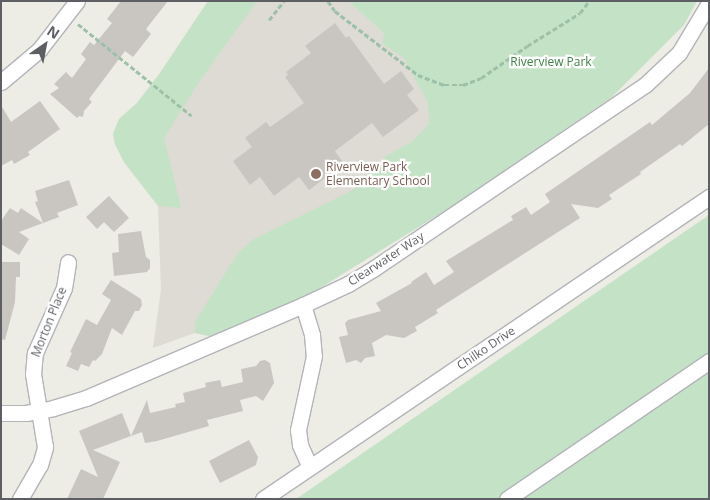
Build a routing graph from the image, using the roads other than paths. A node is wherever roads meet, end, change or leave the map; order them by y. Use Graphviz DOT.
graph roads {
  1 [pos="78,1"];
  2 [pos="709,2"];
  3 [pos="1,82"];
  4 [pos="709,197"];
  5 [pos="68,262"];
  6 [pos="303,305"];
  7 [pos="709,361"];
  8 [pos="40,410"];
  9 [pos="1,413"];
  10 [pos="310,467"];
  11 [pos="20,499"];
  12 [pos="263,499"];
  13 [pos="507,499"];
  1 -- 3 [label="street"];
  2 -- 6 [label="street, Clearwater Way"];
  4 -- 10 [label="street, Chilko Drive"];
  5 -- 8 [label="street, Morton Place"];
  6 -- 8 [label="street, Clearwater Way"];
  6 -- 10 [label="street"];
  7 -- 13 [label="street"];
  8 -- 9 [label="street, Clearwater Way"];
  8 -- 11 [label="street, Morton Place"];
  10 -- 12 [label="street, Chilko Drive"];
}
